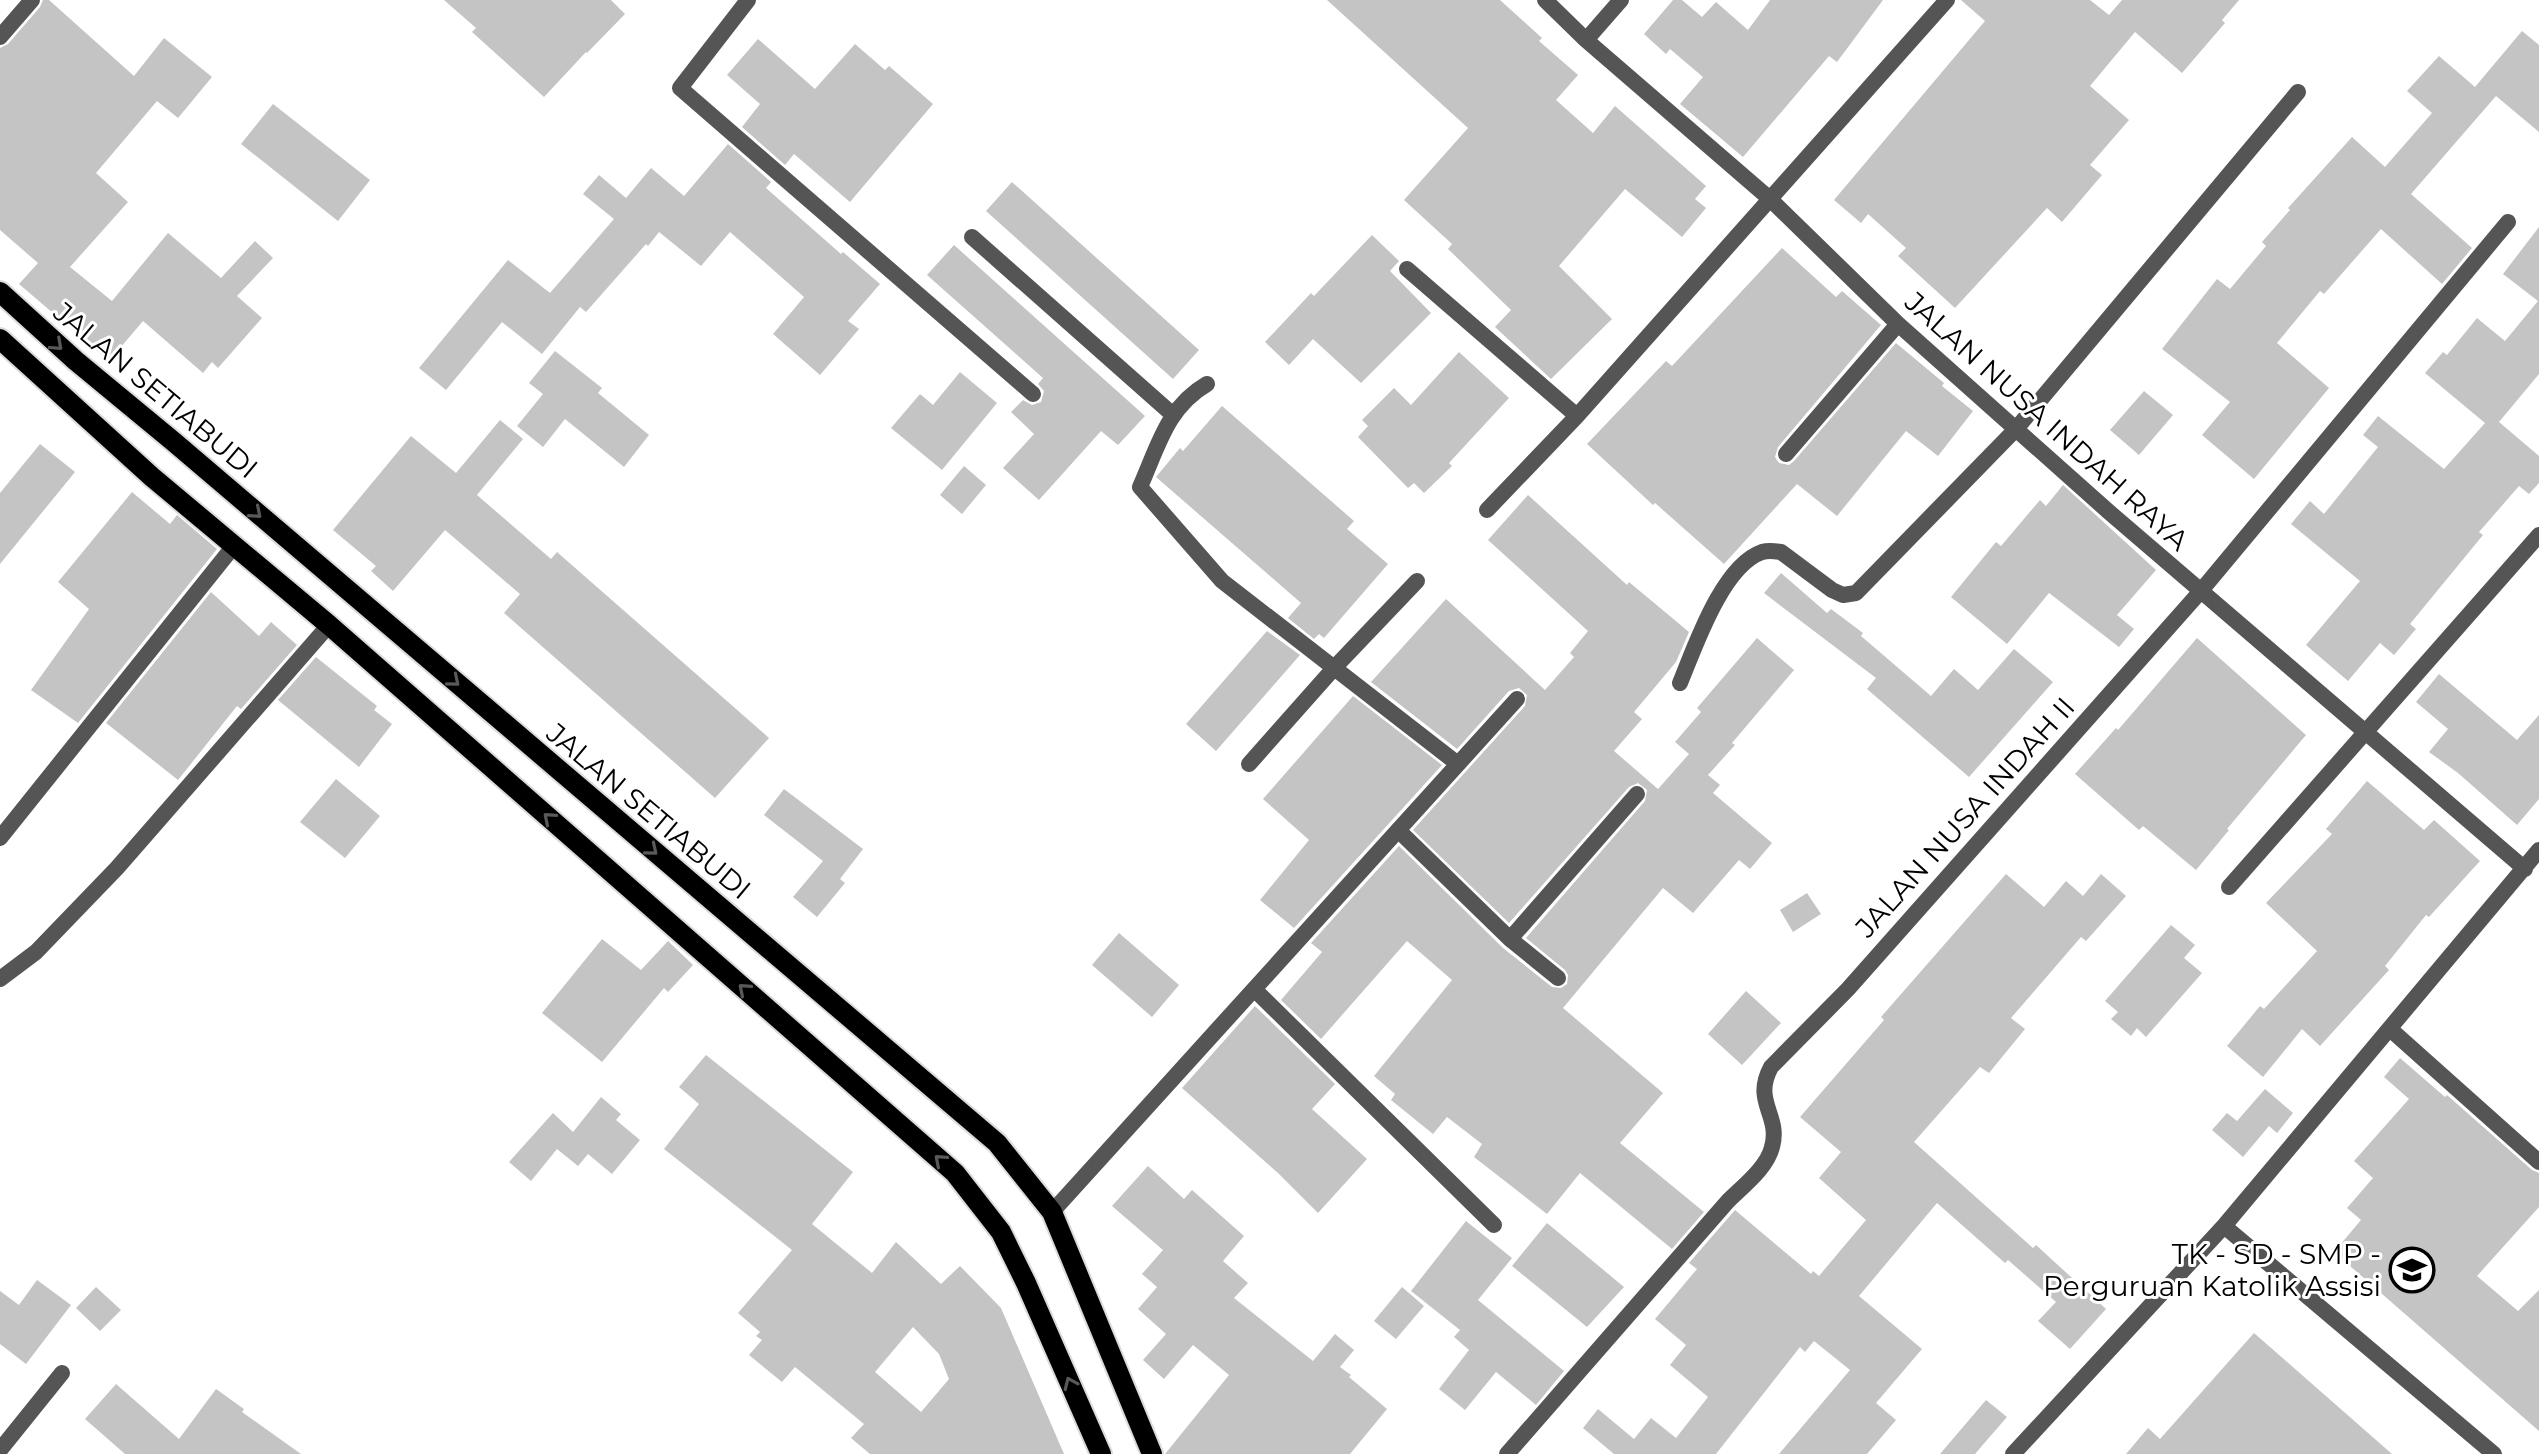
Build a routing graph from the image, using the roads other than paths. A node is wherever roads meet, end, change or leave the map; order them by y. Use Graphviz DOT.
graph roads {
  1 [pos="32,0"];
  2 [pos="748,0"];
  3 [pos="1545,0"];
  4 [pos="1621,0"];
  5 [pos="1947,0"];
  6 [pos="0,37"];
  7 [pos="1586,40"];
  8 [pos="2298,92"];
  9 [pos="1770,199"];
  10 [pos="2508,222"];
  11 [pos="972,237"];
  12 [pos="1407,269"];
  13 [pos="0,292"];
  14 [pos="1898,324"];
  15 [pos="0,339"];
  16 [pos="1207,384"];
  17 [pos="1033,394"];
  18 [pos="1172,414"];
  19 [pos="1577,416"];
  20 [pos="2016,429"];
  21 [pos="1786,454"];
  22 [pos="1487,510"];
  23 [pos="2539,535"];
  24 [pos="233,547"];
  25 [pos="1417,581"];
  26 [pos="2200,592"];
  27 [pos="329,625"];
  28 [pos="1335,667"];
  29 [pos="1680,683"];
  30 [pos="1517,699"];
  31 [pos="2366,732"];
  32 [pos="1249,764"];
  33 [pos="1458,764"];
  34 [pos="1637,794"];
  35 [pos="1398,830"];
  36 [pos="0,838"];
  37 [pos="2539,850"];
  38 [pos="2525,869"];
  39 [pos="2229,887"];
  40 [pos="1510,939"];
  41 [pos="1558,978"];
  42 [pos="0,979"];
  43 [pos="1254,989"];
  44 [pos="2390,1029"];
  45 [pos="2539,1162"];
  46 [pos="1052,1212"];
  47 [pos="1494,1225"];
  48 [pos="2224,1226"];
  49 [pos="62,1373"];
  50 [pos="0,1450"];
  51 [pos="1101,1454"];
  52 [pos="1152,1454"];
  53 [pos="1507,1454"];
  54 [pos="2013,1454"];
  55 [pos="2494,1454"];
  1 -- 6 [label="street"];
  2 -- 17 [label="street"];
  3 -- 7 [label="street, JALAN NUSA INDAH RAYA"];
  4 -- 7 [label="street"];
  5 -- 9 [label="street"];
  7 -- 9 [label="street, JALAN NUSA INDAH RAYA"];
  8 -- 20 [label="street"];
  9 -- 14 [label="street, JALAN NUSA INDAH RAYA"];
  9 -- 19 [label="street"];
  10 -- 26 [label="street, JALAN NUSA INDAH II"];
  11 -- 18 [label="street"];
  12 -- 19 [label="street"];
  13 -- 46 [label="main road, JALAN SETIABUDI, one-way"];
  14 -- 20 [label="street, JALAN NUSA INDAH RAYA"];
  14 -- 21 [label="street"];
  15 -- 24 [label="main road"];
  16 -- 18 [label="street"];
  18 -- 28 [label="street"];
  19 -- 22 [label="street"];
  20 -- 26 [label="street, JALAN NUSA INDAH RAYA"];
  20 -- 29 [label="street"];
  23 -- 31 [label="street"];
  24 -- 27 [label="main road"];
  24 -- 36 [label="street"];
  25 -- 28 [label="street"];
  26 -- 31 [label="street, JALAN NUSA INDAH RAYA"];
  26 -- 53 [label="street, JALAN NUSA INDAH II"];
  27 -- 42 [label="street"];
  51 -- 27 [label="main road, one-way"];
  28 -- 32 [label="street"];
  28 -- 33 [label="street"];
  30 -- 33 [label="street"];
  31 -- 38 [label="street, JALAN NUSA INDAH RAYA"];
  31 -- 39 [label="street"];
  33 -- 35 [label="street"];
  34 -- 40 [label="street"];
  35 -- 40 [label="street"];
  35 -- 43 [label="street"];
  37 -- 38 [label="street"];
  38 -- 44 [label="street"];
  40 -- 41 [label="street"];
  43 -- 46 [label="street"];
  43 -- 47 [label="street"];
  44 -- 45 [label="street"];
  44 -- 48 [label="street"];
  46 -- 52 [label="main road, JALAN SETIABUDI"];
  48 -- 54 [label="street"];
  48 -- 55 [label="street"];
  49 -- 50 [label="street"];
}
